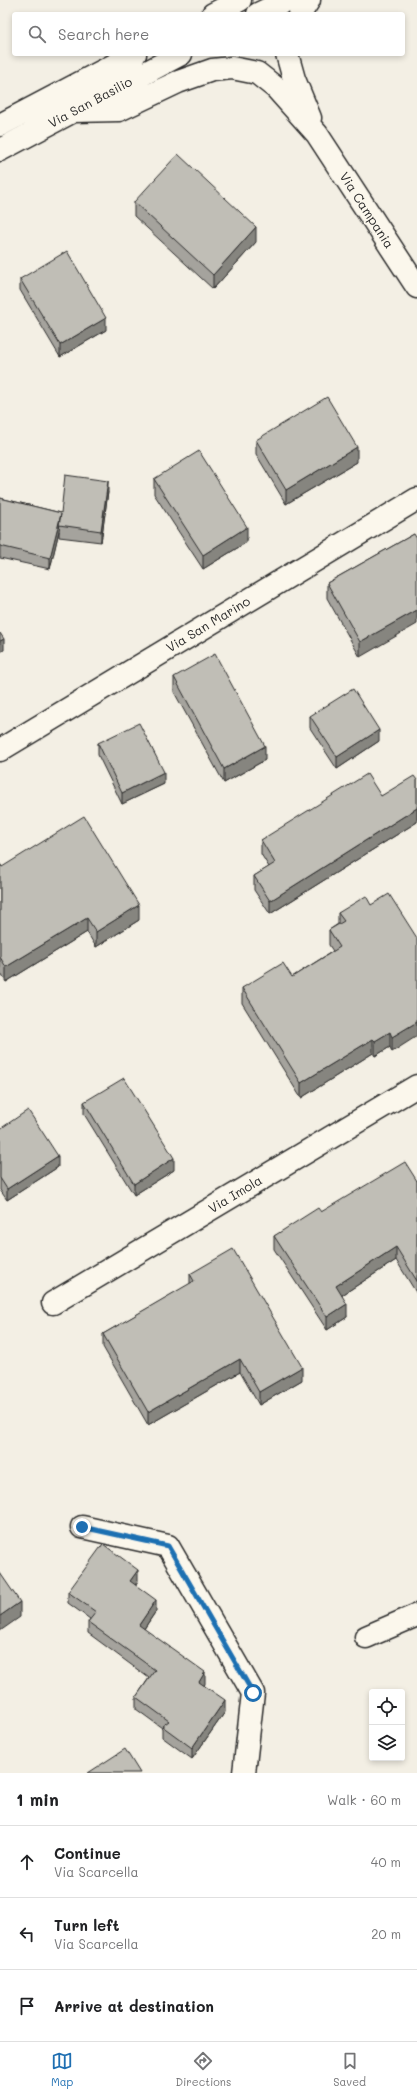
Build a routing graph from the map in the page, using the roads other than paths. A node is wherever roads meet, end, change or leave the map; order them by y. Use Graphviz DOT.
graph roads {
  1 [pos="240,0"];
  2 [pos="287,0"];
  3 [pos="309,0"];
  4 [pos="217,12"];
  5 [pos="262,12"];
  6 [pos="301,12"];
  7 [pos="131,56"];
  8 [pos="177,56"];
  9 [pos="288,56"];
  10 [pos="73,111"];
  11 [pos="0,125"];
  12 [pos="317,134"];
  13 [pos="0,150"];
  14 [pos="417,287"];
  15 [pos="417,499"];
  16 [pos="0,750"];
  17 [pos="417,1086"];
  18 [pos="53,1303"];
  19 [pos="82,1527"];
  20 [pos="417,1615"];
  21 [pos="366,1637"];
  22 [pos="244,1773"];
  1 -- 4 [label="street"];
  2 -- 5 [label="street"];
  3 -- 6 [label="street"];
  7 -- 11 [label="street, Via San Basilio"];
  8 -- 10 [label="street, Via San Basilio"];
  9 -- 12 [label="street"];
  10 -- 12 [label="street"];
  10 -- 13 [label="street, Via San Basilio"];
  12 -- 14 [label="street, Via Campania"];
  15 -- 16 [label="street, Via San Marino"];
  17 -- 18 [label="street, Via Imola"];
  19 -- 22 [label="street"];
  20 -- 21 [label="street"];
}
